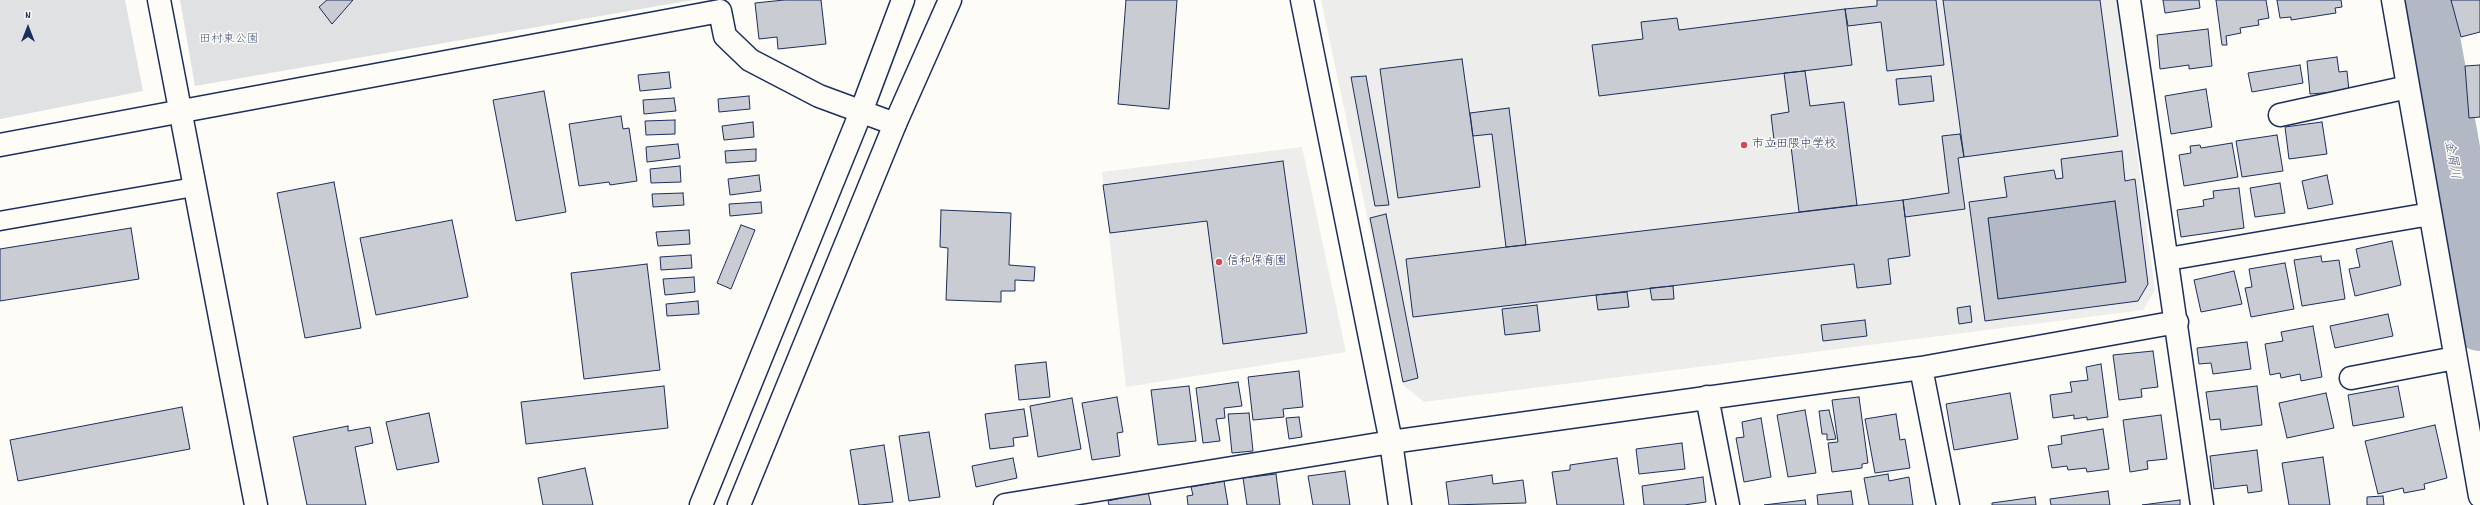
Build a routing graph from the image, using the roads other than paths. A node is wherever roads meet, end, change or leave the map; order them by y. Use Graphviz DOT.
graph roads {
  1 [pos="159,0"];
  2 [pos="903,0"];
  3 [pos="950,0"];
  4 [pos="1302,0"];
  5 [pos="2129,0"];
  6 [pos="2393,0"];
  7 [pos="719,6"];
  8 [pos="2408,87"];
  9 [pos="180,111"];
  10 [pos="861,112"];
  11 [pos="2280,115"];
  12 [pos="895,124"];
  13 [pos="0,145"];
  14 [pos="194,188"];
  15 [pos="2430,214"];
  16 [pos="0,220"];
  17 [pos="2168,259"];
  18 [pos="2177,322"];
  19 [pos="2455,358"];
  20 [pos="1921,368"];
  21 [pos="2351,378"];
  22 [pos="1707,397"];
  23 [pos="1391,442"];
  24 [pos="2480,496"];
  25 [pos="256,505"];
  26 [pos="701,505"];
  27 [pos="739,505"];
  28 [pos="1005,505"];
  29 [pos="1400,505"];
  30 [pos="1728,505"];
  31 [pos="1948,505"];
  32 [pos="2202,505"];
  1 -- 9 [label="street"];
  2 -- 10 [label="street"];
  3 -- 12 [label="street"];
  4 -- 23 [label="street"];
  5 -- 17 [label="street"];
  6 -- 8 [label="street"];
  7 -- 9 [label="street"];
  7 -- 10 [label="street"];
  8 -- 11 [label="street"];
  8 -- 15 [label="street"];
  9 -- 13 [label="street"];
  9 -- 14 [label="street"];
  10 -- 12 [label="street"];
  10 -- 26 [label="street"];
  12 -- 27 [label="street"];
  14 -- 16 [label="lane"];
  14 -- 25 [label="street"];
  15 -- 17 [label="street"];
  15 -- 19 [label="street"];
  17 -- 18 [label="street"];
  18 -- 20 [label="street"];
  18 -- 32 [label="street"];
  19 -- 21 [label="street"];
  19 -- 24 [label="street"];
  20 -- 22 [label="street"];
  20 -- 31 [label="street"];
  22 -- 23 [label="street"];
  22 -- 30 [label="street"];
  23 -- 28 [label="street"];
  23 -- 29 [label="street"];
}
